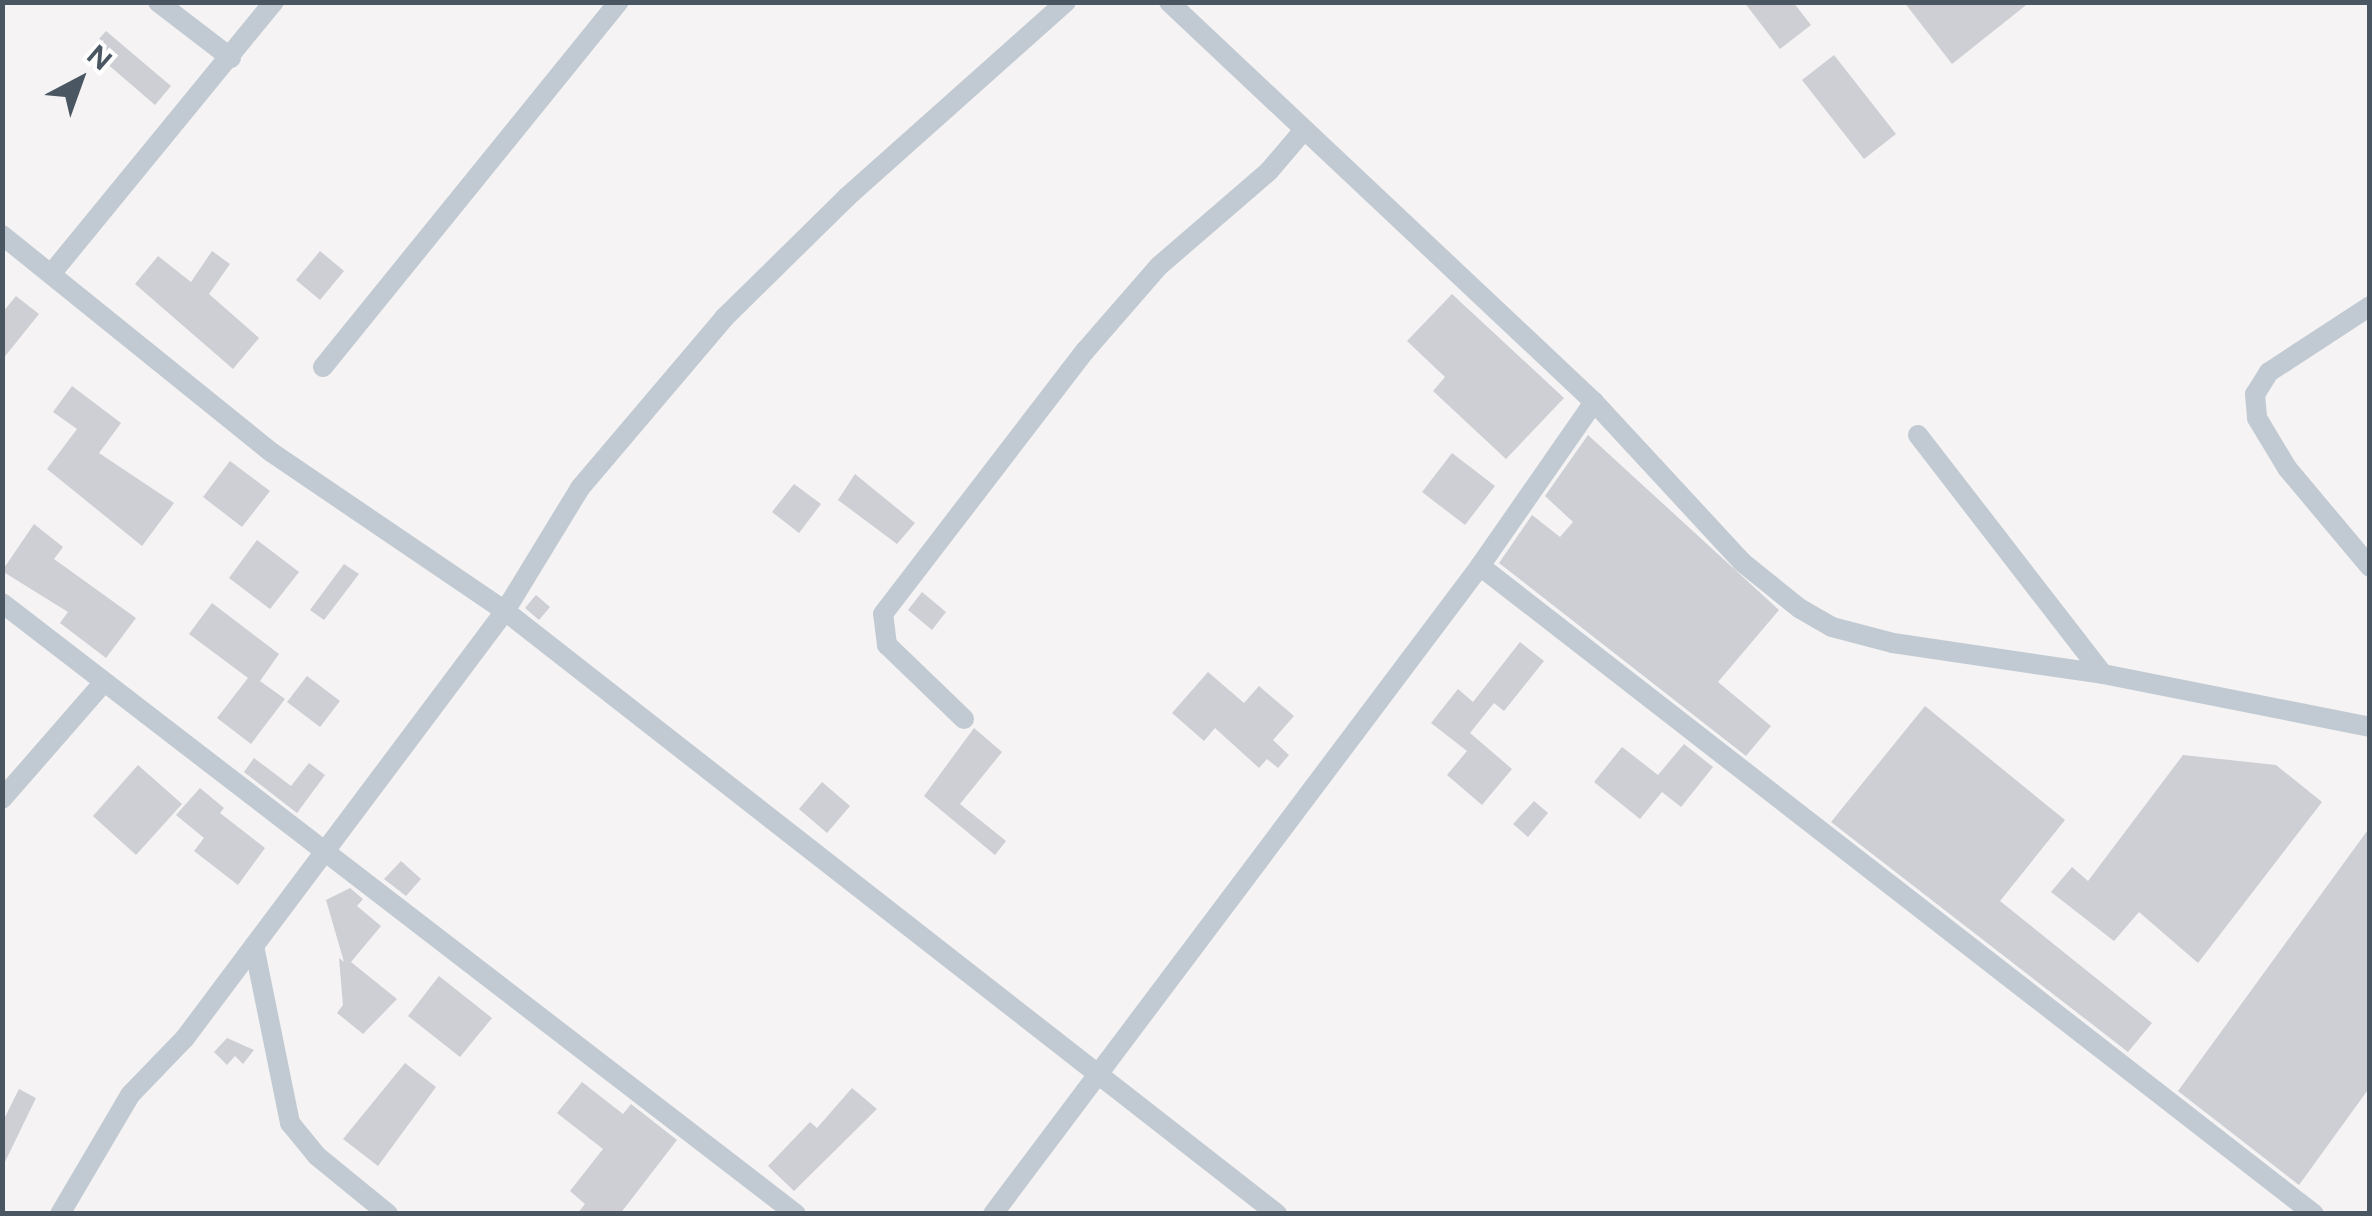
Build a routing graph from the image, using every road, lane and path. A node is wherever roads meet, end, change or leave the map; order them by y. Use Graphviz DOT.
graph roads {
  1 [pos="158,2"];
  2 [pos="274,2"];
  3 [pos="1066,2"];
  4 [pos="1170,2"];
  5 [pos="609,5"];
  6 [pos="231,58"];
  7 [pos="1303,132"];
  8 [pos="2,235"];
  9 [pos="51,274"];
  10 [pos="2370,306"];
  11 [pos="323,367"];
  12 [pos="1594,402"];
  13 [pos="1918,434"];
  14 [pos="1480,566"];
  15 [pos="2370,566"];
  16 [pos="2,603"];
  17 [pos="504,612"];
  18 [pos="2103,674"];
  19 [pos="104,682"];
  20 [pos="964,719"];
  21 [pos="2370,727"];
  22 [pos="2,800"];
  23 [pos="324,853"];
  24 [pos="254,946"];
  25 [pos="1100,1076"];
  26 [pos="60,1214"];
  27 [pos="388,1214"];
  28 [pos="796,1214"];
  29 [pos="993,1214"];
  30 [pos="1277,1214"];
  31 [pos="2314,1214"];
  1 -- 6 [label="street"];
  2 -- 6 [label="street"];
  3 -- 17 [label="street"];
  4 -- 7 [label="street"];
  5 -- 11 [label="street"];
  6 -- 9 [label="street"];
  7 -- 12 [label="street"];
  7 -- 20 [label="street"];
  8 -- 9 [label="street"];
  9 -- 17 [label="street"];
  10 -- 15 [label="street"];
  12 -- 14 [label="street"];
  12 -- 18 [label="street"];
  13 -- 18 [label="street"];
  14 -- 25 [label="street"];
  14 -- 31 [label="street"];
  16 -- 19 [label="street"];
  17 -- 23 [label="street"];
  17 -- 25 [label="street"];
  18 -- 21 [label="street"];
  19 -- 22 [label="street"];
  19 -- 23 [label="street"];
  23 -- 24 [label="street"];
  23 -- 28 [label="street"];
  24 -- 26 [label="street"];
  24 -- 27 [label="street"];
  25 -- 29 [label="street"];
  25 -- 30 [label="street"];
}
